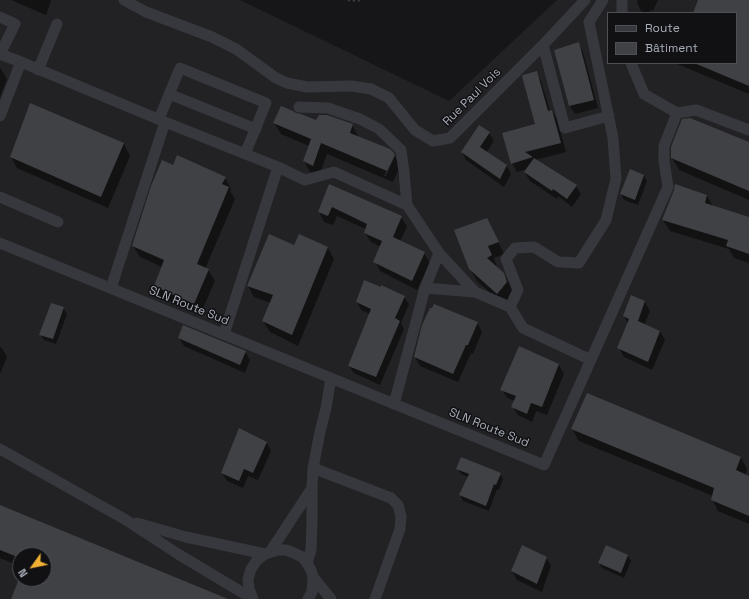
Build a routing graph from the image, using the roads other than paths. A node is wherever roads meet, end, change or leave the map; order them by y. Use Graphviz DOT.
graph roads {
  1 [pos="124,0"];
  2 [pos="585,0"];
  3 [pos="603,0"];
  4 [pos="622,0"];
  5 [pos="622,12"];
  6 [pos="0,17"];
  7 [pos="57,24"];
  8 [pos="543,45"];
  9 [pos="0,54"];
  10 [pos="21,62"];
  11 [pos="631,64"];
  12 [pos="38,70"];
  13 [pos="169,94"];
  14 [pos="299,107"];
  15 [pos="677,113"];
  16 [pos="0,116"];
  17 [pos="609,116"];
  18 [pos="162,121"];
  19 [pos="256,129"];
  20 [pos="749,130"];
  21 [pos="245,154"];
  22 [pos="278,167"];
  23 [pos="0,197"];
  24 [pos="406,205"];
  25 [pos="58,222"];
  26 [pos="2,248"];
  27 [pos="439,253"];
  28 [pos="111,288"];
  29 [pos="425,288"];
  30 [pos="476,292"];
  31 [pos="510,307"];
  32 [pos="224,334"];
  33 [pos="591,360"];
  34 [pos="331,378"];
  35 [pos="394,404"];
  36 [pos="0,449"];
  37 [pos="313,468"];
  38 [pos="312,488"];
  39 [pos="126,520"];
  40 [pos="267,553"];
  41 [pos="307,564"];
  42 [pos="313,577"];
  43 [pos="253,599"];
  44 [pos="308,599"];
  45 [pos="331,599"];
  46 [pos="375,599"];
  1 -- 8 [label="street, Rue Paul Vois"];
  2 -- 8 [label="street, Rue Paul Vois"];
  3 -- 17 [label="street"];
  4 -- 5 [label="street"];
  6 -- 9 [label="street"];
  7 -- 12 [label="street"];
  8 -- 17 [label="street"];
  9 -- 10 [label="street"];
  10 -- 12 [label="street"];
  10 -- 16 [label="street"];
  11 -- 15 [label="street"];
  12 -- 18 [label="street"];
  13 -- 18 [label="street"];
  13 -- 19 [label="street"];
  13 -- 19 [label="street"];
  14 -- 24 [label="street"];
  15 -- 20 [label="street"];
  15 -- 33 [label="street, SLN Route Sud"];
  17 -- 31 [label="street"];
  18 -- 21 [label="street"];
  18 -- 28 [label="street"];
  19 -- 21 [label="street"];
  21 -- 22 [label="street"];
  22 -- 24 [label="street"];
  22 -- 32 [label="street"];
  23 -- 25 [label="street"];
  24 -- 27 [label="street"];
  26 -- 28 [label="street, SLN Route Sud"];
  27 -- 29 [label="street"];
  27 -- 30 [label="street"];
  28 -- 32 [label="street, SLN Route Sud"];
  29 -- 30 [label="street"];
  29 -- 35 [label="street"];
  30 -- 31 [label="street"];
  31 -- 33 [label="street"];
  32 -- 34 [label="street, SLN Route Sud"];
  33 -- 35 [label="street, SLN Route Sud"];
  34 -- 35 [label="street, SLN Route Sud"];
  34 -- 37 [label="street"];
  36 -- 39 [label="street"];
  37 -- 38 [label="street"];
  37 -- 46 [label="street"];
  38 -- 40 [label="street"];
  38 -- 41 [label="street"];
  39 -- 40 [label="street"];
  39 -- 43 [label="street"];
  40 -- 41 [label="street"];
  40 -- 43 [label="street"];
  41 -- 42 [label="street"];
  42 -- 44 [label="street"];
  42 -- 45 [label="street"];
}
